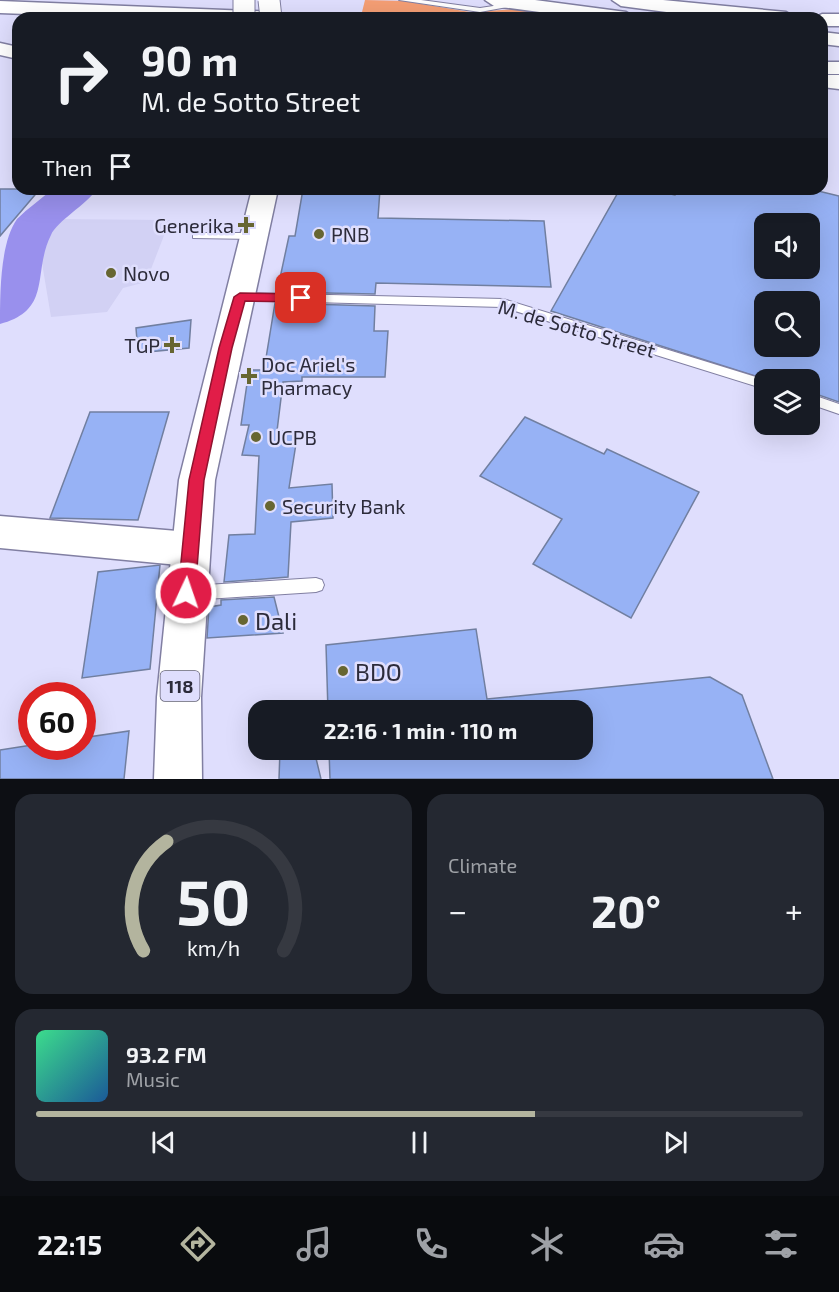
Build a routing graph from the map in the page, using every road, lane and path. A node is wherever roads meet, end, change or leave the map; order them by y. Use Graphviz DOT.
graph roads {
  1 [pos="403,0"];
  2 [pos="494,0"];
  3 [pos="621,0"];
  4 [pos="522,4"];
  5 [pos="684,5"];
  6 [pos="0,7"];
  7 [pos="126,12"];
  8 [pos="581,12"];
  9 [pos="733,12"];
  10 [pos="264,195"];
  11 [pos="197,236"];
  12 [pos="254,236"];
  13 [pos="240,297"];
  14 [pos="754,381"];
  15 [pos="820,402"];
  16 [pos="839,409"];
  17 [pos="0,532"];
  18 [pos="189,549"];
  19 [pos="316,585"];
  20 [pos="186,593"];
  21 [pos="178,779"];
  1 -- 4 [label="lane"];
  2 -- 4 [label="main road"];
  3 -- 5 [label="main road"];
  4 -- 8 [label="main road"];
  5 -- 9 [label="main road"];
  6 -- 7 [label="main road"];
  10 -- 12 [label="main road, 118"];
  11 -- 12 [label="lane"];
  12 -- 13 [label="main road, 118"];
  13 -- 14 [label="lane, M. de Sotto Street"];
  13 -- 18 [label="main road, 118"];
  15 -- 16 [label="lane"];
  17 -- 18 [label="main road"];
  18 -- 20 [label="main road, 118"];
  19 -- 20 [label="lane"];
  20 -- 21 [label="main road, 118"];
}
